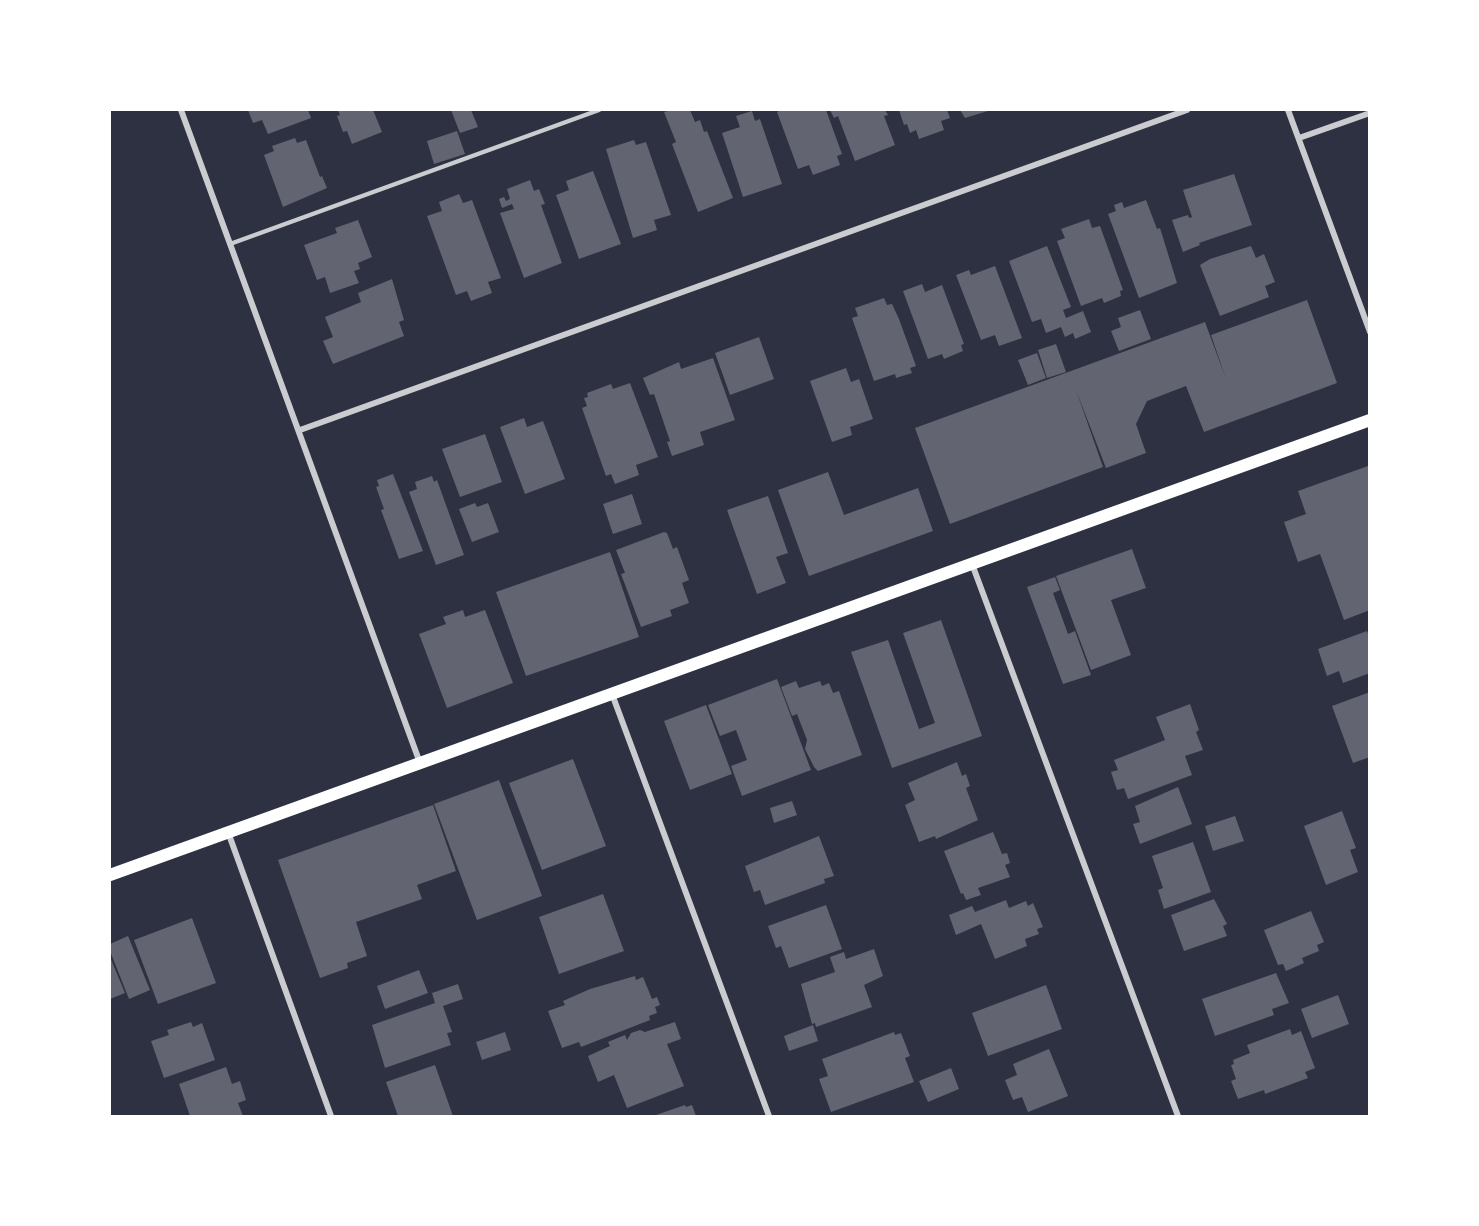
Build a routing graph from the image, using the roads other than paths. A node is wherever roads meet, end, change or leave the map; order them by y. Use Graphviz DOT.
graph roads {
  1 [pos="181,110"];
  2 [pos="599,110"];
  3 [pos="1187,110"];
  4 [pos="1288,110"];
  5 [pos="1370,113"];
  6 [pos="1299,138"];
  7 [pos="230,244"];
  8 [pos="1370,332"];
  9 [pos="1370,420"];
  10 [pos="300,430"];
  11 [pos="972,563"];
  12 [pos="612,694"];
  13 [pos="420,763"];
  14 [pos="228,832"];
  15 [pos="110,875"];
  16 [pos="331,1116"];
  17 [pos="769,1116"];
  18 [pos="1178,1116"];
  1 -- 7 [label="street"];
  2 -- 7 [label="lane"];
  3 -- 10 [label="street"];
  4 -- 6 [label="street"];
  5 -- 6 [label="street"];
  6 -- 8 [label="street"];
  7 -- 10 [label="street"];
  9 -- 11 [label="main road"];
  10 -- 13 [label="street"];
  11 -- 12 [label="main road"];
  11 -- 18 [label="street"];
  12 -- 13 [label="main road"];
  12 -- 17 [label="street"];
  13 -- 14 [label="main road"];
  14 -- 15 [label="main road"];
  14 -- 16 [label="street"];
}
